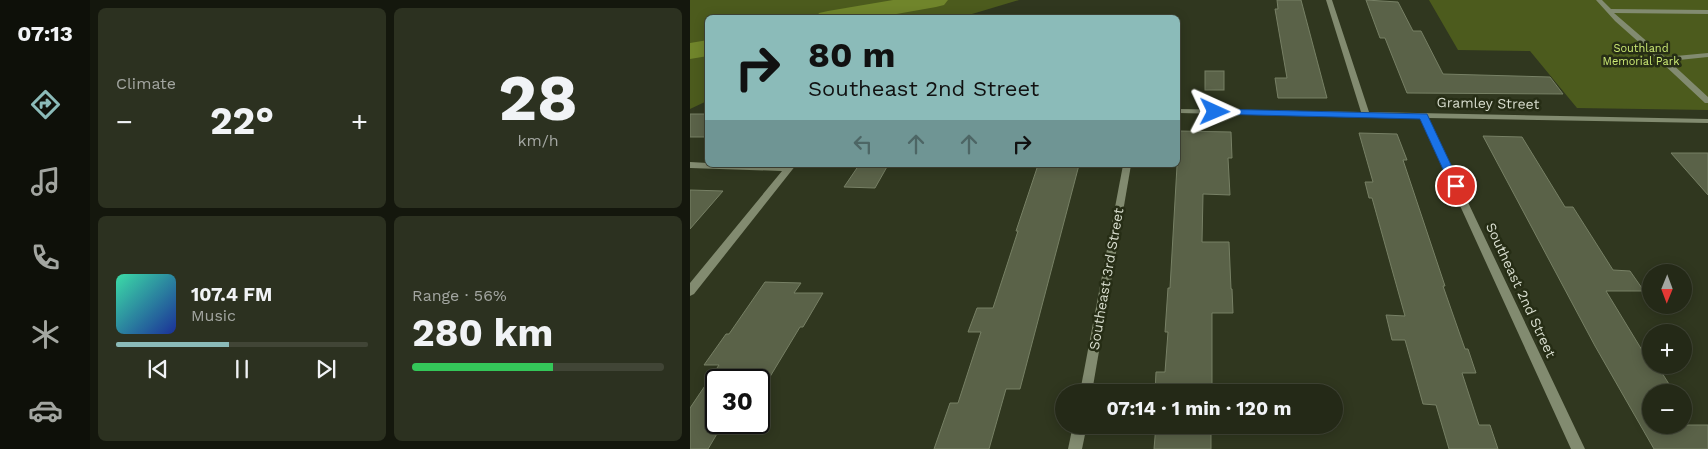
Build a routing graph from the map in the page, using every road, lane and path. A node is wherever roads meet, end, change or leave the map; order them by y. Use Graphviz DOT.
graph roads {
  1 [pos="1329,0"];
  2 [pos="1599,0"];
  3 [pos="1610,11"];
  4 [pos="1708,12"];
  5 [pos="1708,55"];
  6 [pos="1663,59"];
  7 [pos="1708,101"];
  8 [pos="1180,112"];
  9 [pos="1366,115"];
  10 [pos="1423,116"];
  11 [pos="1708,121"];
  12 [pos="690,165"];
  13 [pos="705,165"];
  14 [pos="791,167"];
  15 [pos="1127,167"];
  16 [pos="690,291"];
  17 [pos="1087,384"];
  18 [pos="1078,434"];
  19 [pos="1076,449"];
  20 [pos="1578,449"];
  1 -- 9 [label="street"];
  2 -- 3 [label="street"];
  3 -- 4 [label="street"];
  3 -- 6 [label="street"];
  5 -- 6 [label="street"];
  6 -- 7 [label="street"];
  8 -- 9 [label="street, Gramley Street"];
  9 -- 10 [label="street, Gramley Street"];
  10 -- 11 [label="street, Gramley Street"];
  10 -- 20 [label="street, Southeast 2nd Street"];
  12 -- 13 [label="street"];
  14 -- 16 [label="street"];
  15 -- 17 [label="street, Southeast 3rd Street"];
  18 -- 19 [label="street"];
}
